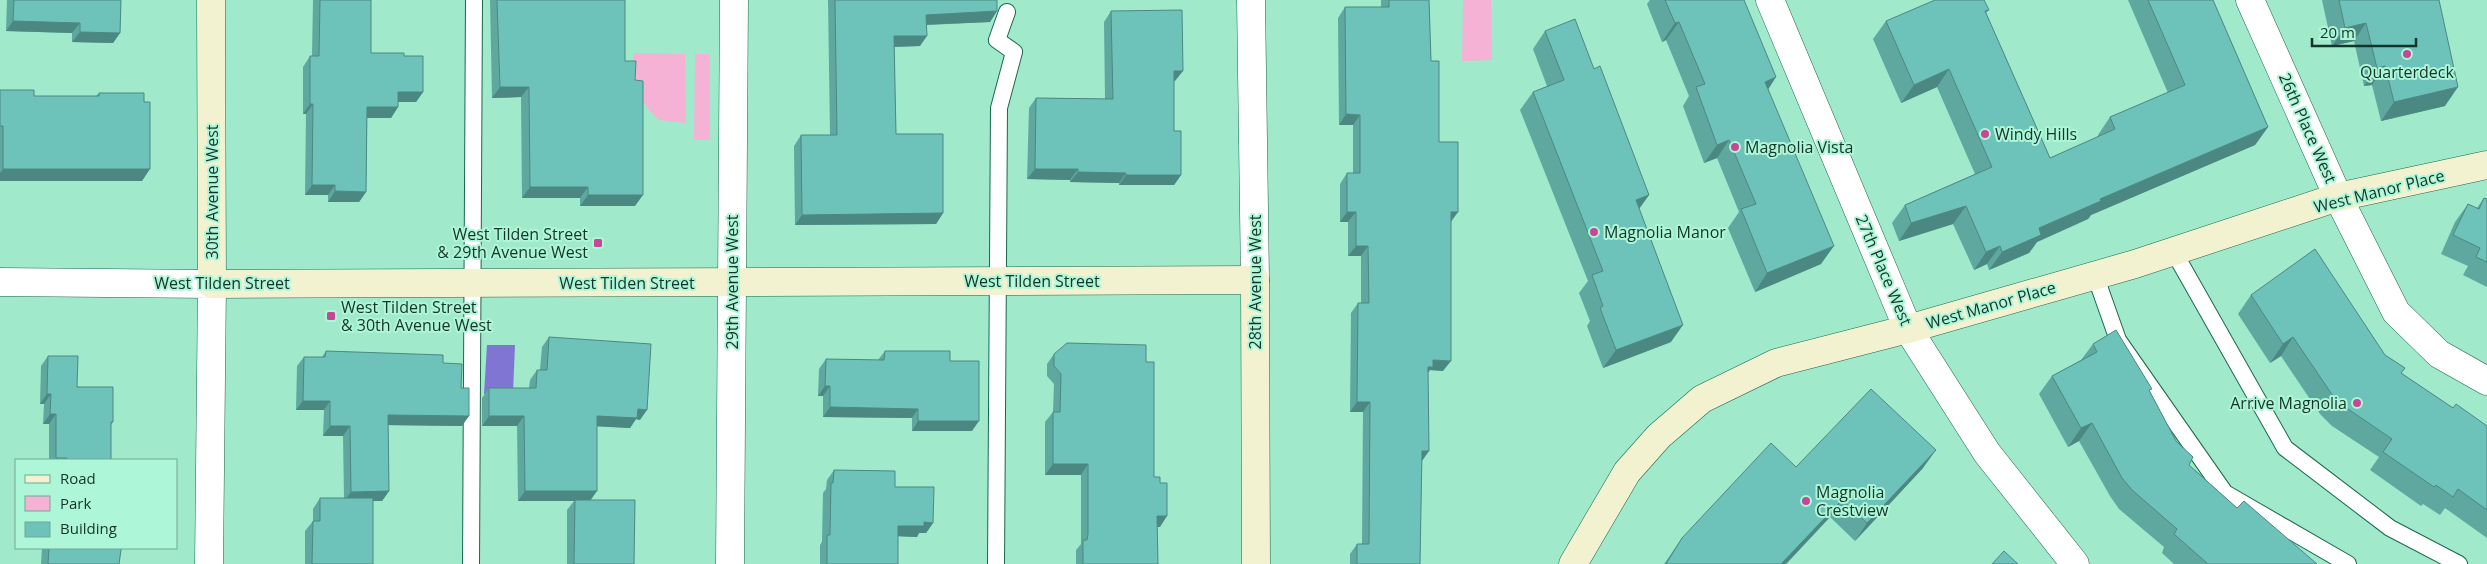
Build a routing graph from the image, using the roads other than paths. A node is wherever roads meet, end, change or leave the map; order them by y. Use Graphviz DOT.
graph roads {
  1 [pos="211,0"];
  2 [pos="474,0"];
  3 [pos="734,0"];
  4 [pos="1252,0"];
  5 [pos="1770,0"];
  6 [pos="2250,0"];
  7 [pos="1007,12"];
  8 [pos="2487,165"];
  9 [pos="2338,197"];
  10 [pos="2174,252"];
  11 [pos="2095,275"];
  12 [pos="1255,280"];
  13 [pos="998,281"];
  14 [pos="0,282"];
  15 [pos="731,282"];
  16 [pos="473,283"];
  17 [pos="212,284"];
  18 [pos="1908,329"];
  19 [pos="2487,381"];
  20 [pos="209,564"];
  21 [pos="471,564"];
  22 [pos="730,564"];
  23 [pos="996,564"];
  24 [pos="1256,564"];
  25 [pos="1572,564"];
  26 [pos="2075,564"];
  27 [pos="2348,564"];
  28 [pos="2459,564"];
  1 -- 17 [label="street, 30th Avenue West"];
  2 -- 16 [label="lane"];
  3 -- 15 [label="street, 29th Avenue West"];
  4 -- 12 [label="street, 28th Avenue West"];
  5 -- 18 [label="street, 27th Place West"];
  6 -- 9 [label="street, 26th Place West"];
  7 -- 13 [label="lane"];
  8 -- 9 [label="street, West Manor Place"];
  9 -- 10 [label="street, West Manor Place"];
  9 -- 19 [label="street, 26th Place West"];
  10 -- 11 [label="street, West Manor Place"];
  10 -- 28 [label="lane"];
  11 -- 18 [label="street, West Manor Place"];
  11 -- 27 [label="lane"];
  12 -- 13 [label="street, West Tilden Street"];
  12 -- 24 [label="street, 28th Avenue West"];
  13 -- 15 [label="street, West Tilden Street"];
  13 -- 23 [label="lane"];
  14 -- 17 [label="street, West Tilden Street"];
  15 -- 16 [label="street, West Tilden Street"];
  15 -- 22 [label="street, 29th Avenue West"];
  16 -- 17 [label="street, West Tilden Street"];
  16 -- 21 [label="lane"];
  17 -- 20 [label="street, 30th Avenue West"];
  18 -- 25 [label="street, West Manor Place"];
  18 -- 26 [label="street, 27th Place West"];
}
